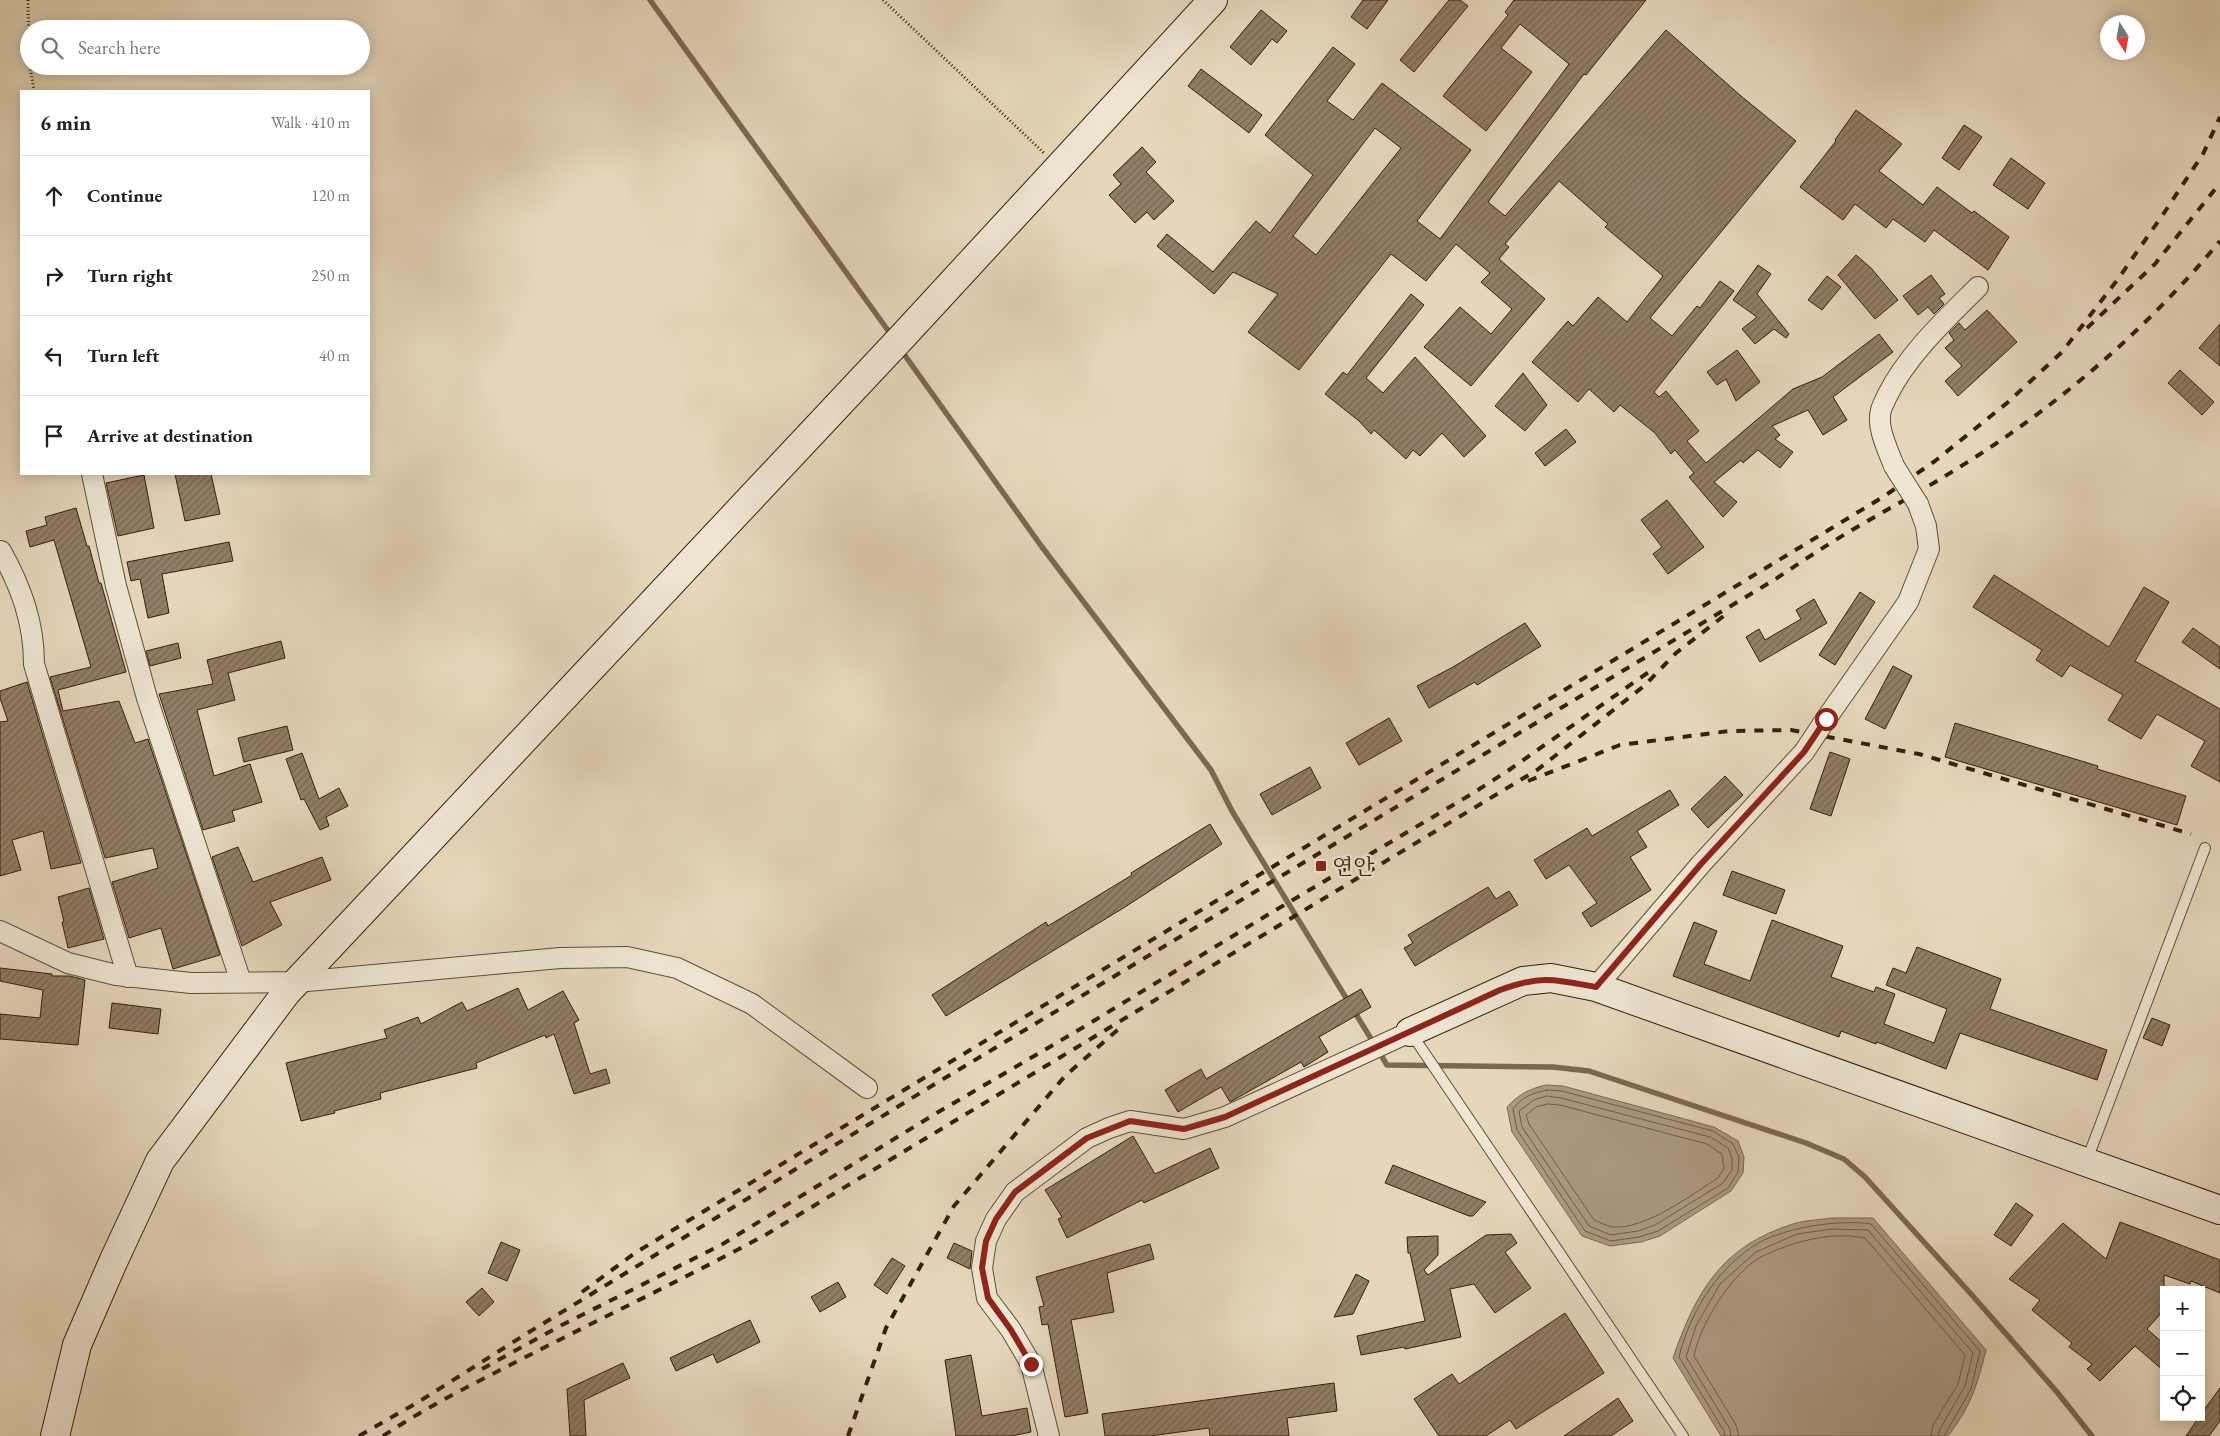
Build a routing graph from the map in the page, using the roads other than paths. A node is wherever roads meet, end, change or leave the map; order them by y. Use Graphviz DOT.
graph roads {
  1 [pos="1213,0"];
  2 [pos="1978,287"];
  3 [pos="92,475"];
  4 [pos="1,551"];
  5 [pos="2205,848"];
  6 [pos="0,932"];
  7 [pos="128,977"];
  8 [pos="241,982"];
  9 [pos="297,982"];
  10 [pos="1596,987"];
  11 [pos="1410,1032"];
  12 [pos="868,1088"];
  13 [pos="2086,1162"];
  14 [pos="2220,1210"];
  15 [pos="55,1436"];
  16 [pos="1049,1436"];
  17 [pos="1683,1436"];
  1 -- 9 [label="street"];
  2 -- 10 [label="street, bridge"];
  3 -- 8 [label="street"];
  4 -- 7 [label="street"];
  5 -- 13 [label="lane"];
  6 -- 7 [label="street"];
  7 -- 8 [label="street"];
  8 -- 9 [label="street"];
  9 -- 12 [label="street"];
  9 -- 15 [label="street"];
  10 -- 11 [label="street"];
  10 -- 13 [label="street"];
  11 -- 16 [label="street"];
  11 -- 17 [label="lane"];
  13 -- 14 [label="street"];
}
